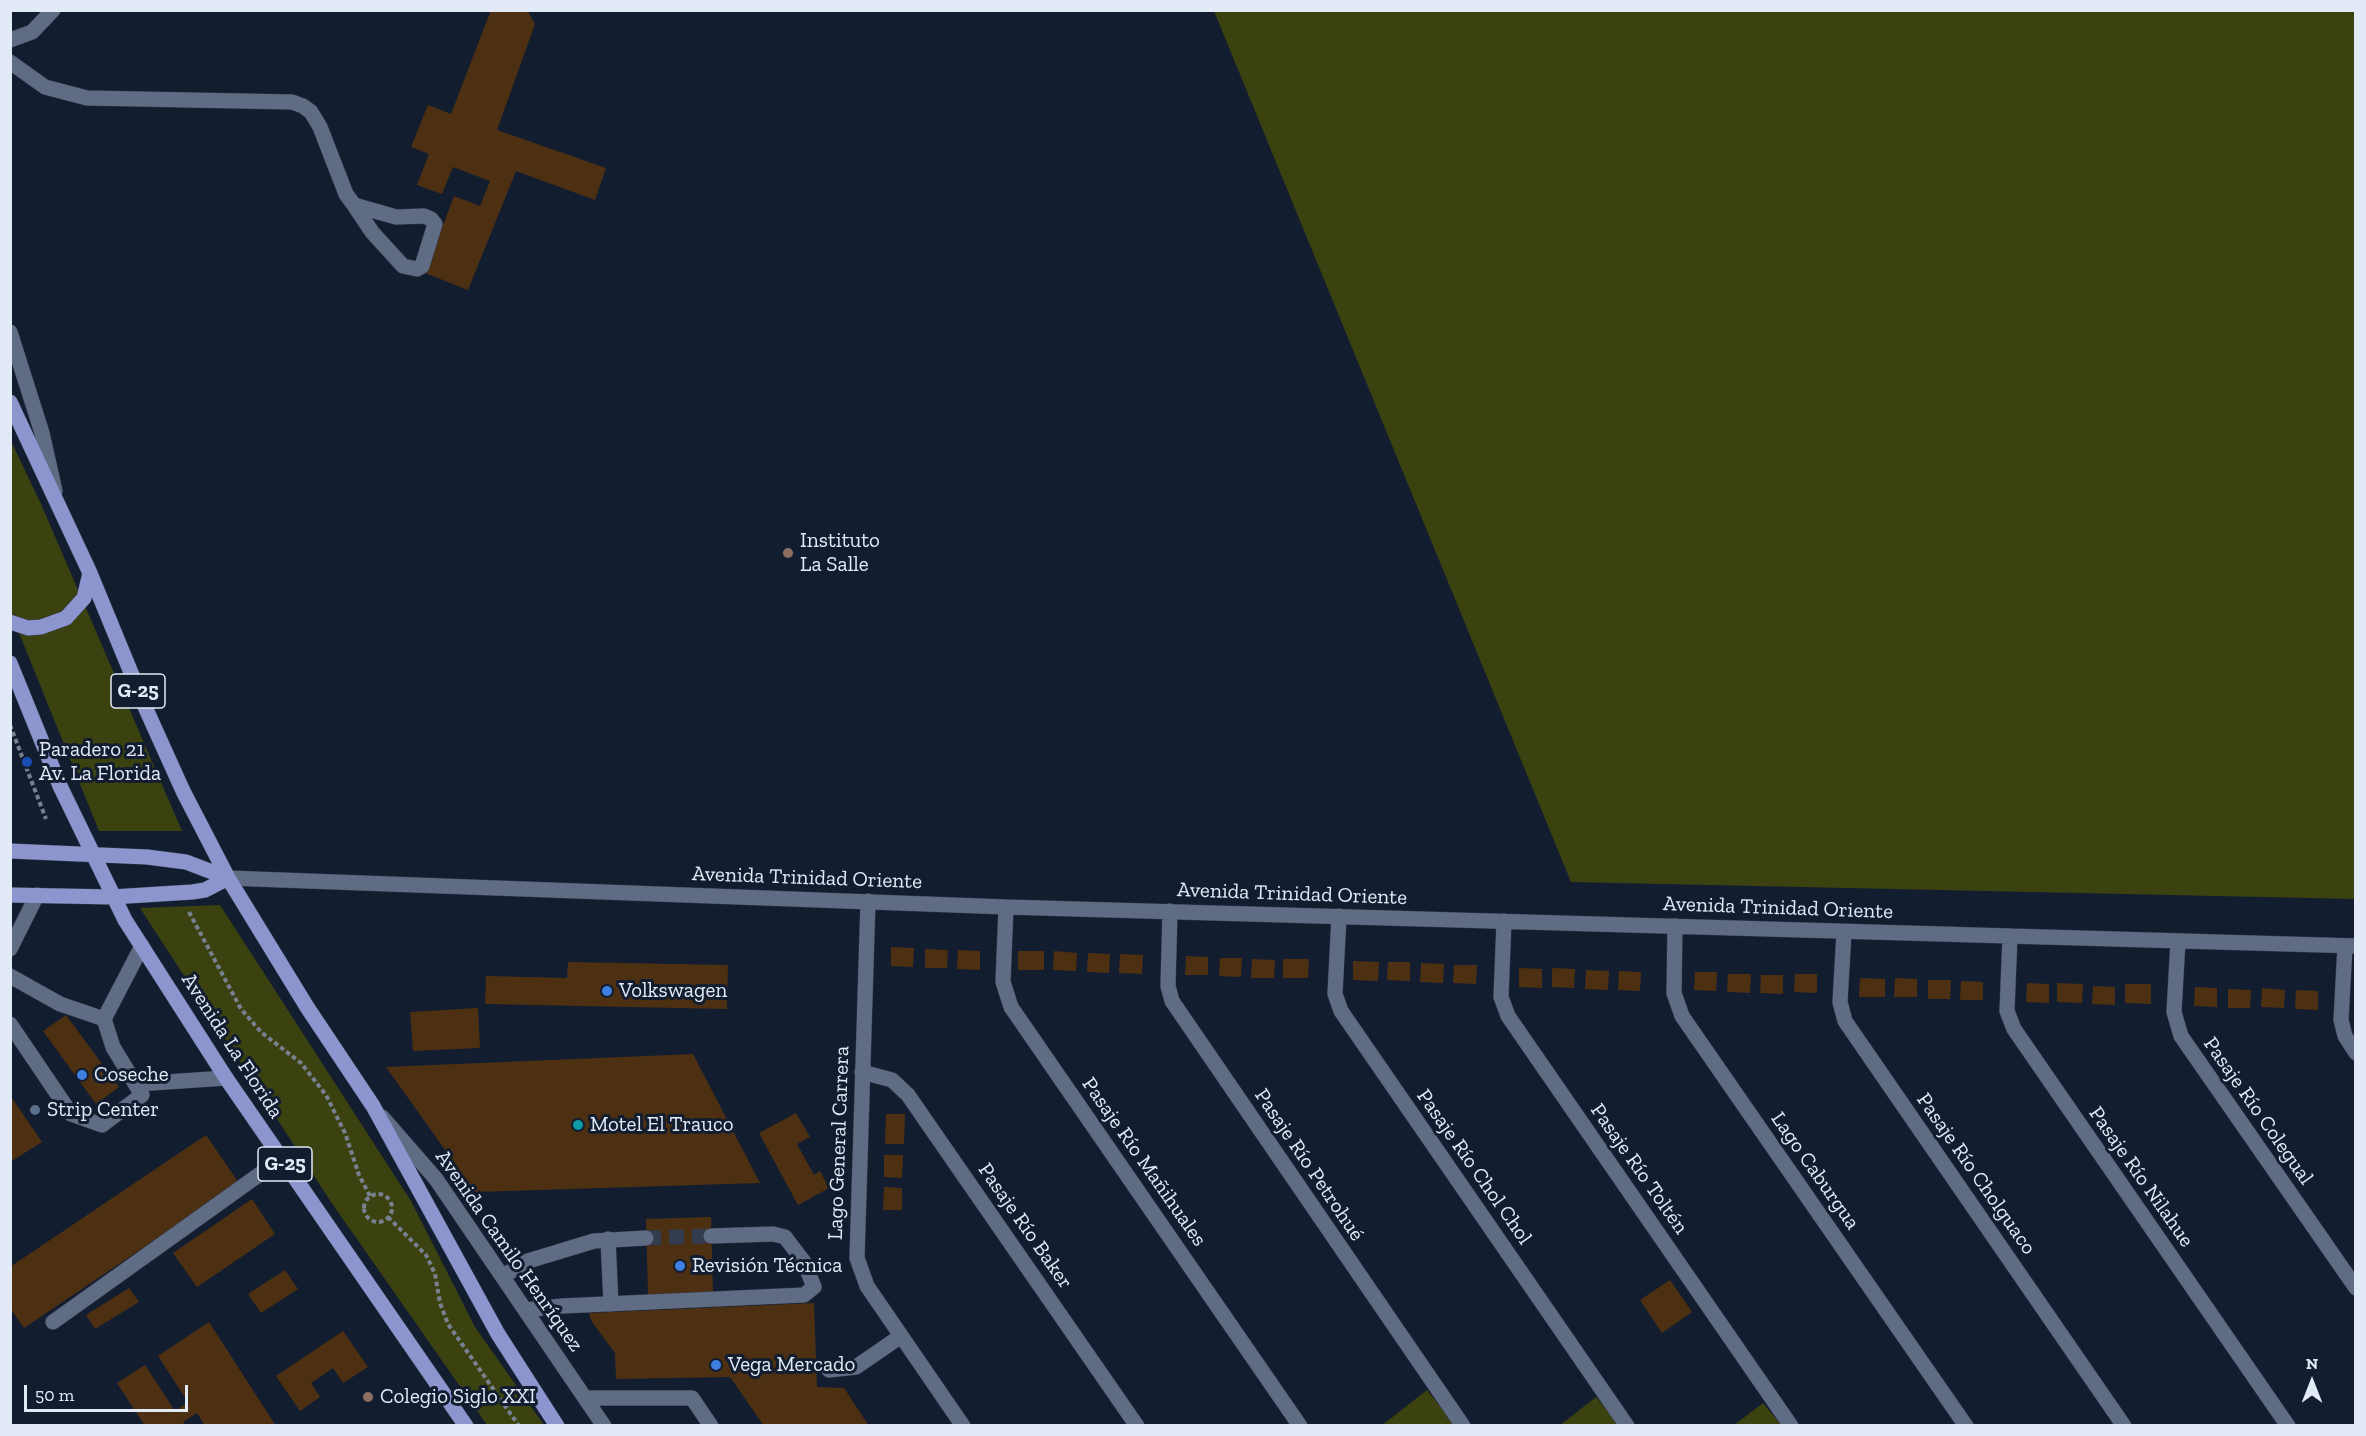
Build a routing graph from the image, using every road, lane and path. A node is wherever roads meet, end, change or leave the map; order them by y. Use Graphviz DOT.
graph roads {
  1 [pos="53,10"];
  2 [pos="10,40"];
  3 [pos="10,62"];
  4 [pos="354,205"];
  5 [pos="10,332"];
  6 [pos="10,402"];
  7 [pos="57,500"];
  8 [pos="90,573"];
  9 [pos="10,622"];
  10 [pos="10,663"];
  11 [pos="10,725"];
  12 [pos="46,819"];
  13 [pos="10,851"];
  14 [pos="91,853"];
  15 [pos="228,878"];
  16 [pos="10,895"];
  17 [pos="37,895"];
  18 [pos="112,897"];
  19 [pos="868,902"];
  20 [pos="1006,906"];
  21 [pos="1170,911"];
  22 [pos="189,912"];
  23 [pos="1339,916"];
  24 [pos="1504,921"];
  25 [pos="1675,926"];
  26 [pos="1844,932"];
  27 [pos="2010,936"];
  28 [pos="2178,941"];
  29 [pos="142,946"];
  30 [pos="2350,946"];
  31 [pos="10,949"];
  32 [pos="10,976"];
  33 [pos="104,1018"];
  34 [pos="10,1024"];
  35 [pos="2355,1053"];
  36 [pos="862,1072"];
  37 [pos="226,1078"];
  38 [pos="137,1084"];
  39 [pos="372,1106"];
  40 [pos="281,1159"];
  41 [pos="370,1196"];
  42 [pos="388,1218"];
  43 [pos="711,1236"];
  44 [pos="646,1238"];
  45 [pos="608,1239"];
  46 [pos="503,1276"];
  47 [pos="2355,1288"];
  48 [pos="611,1304"];
  49 [pos="526,1310"];
  50 [pos="53,1322"];
  51 [pos="902,1336"];
  52 [pos="829,1370"];
  53 [pos="585,1398"];
  54 [pos="466,1425"];
  55 [pos="519,1425"];
  56 [pos="557,1425"];
  57 [pos="604,1425"];
  58 [pos="711,1425"];
  59 [pos="963,1425"];
  60 [pos="1137,1425"];
  61 [pos="1300,1425"];
  62 [pos="1463,1425"];
  63 [pos="1627,1425"];
  64 [pos="1791,1425"];
  65 [pos="1966,1425"];
  66 [pos="2124,1425"];
  67 [pos="2288,1425"];
  1 -- 2 [label="street"];
  3 -- 4 [label="street"];
  4 -- 4 [label="street"];
  5 -- 7 [label="street"];
  6 -- 7 [label="main road, G-25"];
  7 -- 8 [label="main road, G-25"];
  8 -- 9 [label="main road"];
  8 -- 15 [label="main road, G-25"];
  10 -- 14 [label="main road, Avenida La Florida / G-25"];
  11 -- 12 [label="path"];
  13 -- 14 [label="main road, Avenida Trinidad Oriente"];
  14 -- 15 [label="main road, Avenida Trinidad Oriente"];
  14 -- 18 [label="main road, Avenida La Florida / G-25"];
  15 -- 18 [label="main road, Avenida Trinidad Oriente"];
  15 -- 19 [label="street, Avenida Trinidad Oriente"];
  15 -- 39 [label="main road, Avenida Camilo Henríquez / G-25"];
  16 -- 17 [label="main road, Avenida Trinidad Oriente"];
  17 -- 18 [label="main road, Avenida Trinidad Oriente"];
  17 -- 31 [label="street"];
  18 -- 29 [label="main road, Avenida La Florida / G-25"];
  19 -- 20 [label="street, Avenida Trinidad Oriente"];
  19 -- 36 [label="street, Lago General Carrera"];
  20 -- 21 [label="street, Avenida Trinidad Oriente"];
  20 -- 61 [label="street, Pasaje Río Mañihuales"];
  21 -- 23 [label="street, Avenida Trinidad Oriente"];
  21 -- 62 [label="street, Pasaje Río Petrohué"];
  22 -- 41 [label="path"];
  23 -- 24 [label="street, Avenida Trinidad Oriente"];
  23 -- 63 [label="street, Pasaje Río Chol Chol"];
  24 -- 25 [label="street, Avenida Trinidad Oriente"];
  24 -- 64 [label="street, Pasaje Río Toltén"];
  25 -- 26 [label="street, Avenida Trinidad Oriente"];
  25 -- 65 [label="street, Lago Caburgua"];
  26 -- 27 [label="street, Avenida Trinidad Oriente"];
  26 -- 66 [label="street, Pasaje Río Cholguaco"];
  27 -- 28 [label="street, Avenida Trinidad Oriente"];
  27 -- 67 [label="street, Pasaje Río Nilahue"];
  28 -- 30 [label="street, Avenida Trinidad Oriente"];
  28 -- 47 [label="street, Pasaje Río Colegual"];
  29 -- 33 [label="street"];
  29 -- 37 [label="main road, Avenida La Florida / G-25"];
  30 -- 35 [label="street"];
  32 -- 33 [label="street"];
  33 -- 38 [label="street"];
  34 -- 38 [label="street"];
  36 -- 51 [label="street, Lago General Carrera"];
  36 -- 60 [label="street, Pasaje Río Baker"];
  37 -- 38 [label="street"];
  37 -- 40 [label="main road, Avenida La Florida / G-25"];
  39 -- 46 [label="street, Avenida Camilo Henríquez"];
  39 -- 56 [label="main road, Avenida Camilo Henríquez / G-25"];
  40 -- 50 [label="street"];
  40 -- 54 [label="main road, Avenida La Florida / G-25"];
  41 -- 42 [label="path"];
  41 -- 42 [label="path"];
  42 -- 55 [label="path"];
  43 -- 48 [label="street"];
  44 -- 45 [label="street"];
  45 -- 46 [label="street"];
  45 -- 48 [label="street"];
  46 -- 49 [label="street, Avenida Camilo Henríquez"];
  48 -- 49 [label="street"];
  49 -- 53 [label="street, Avenida Camilo Henríquez"];
  51 -- 52 [label="street"];
  51 -- 59 [label="street, Lago General Carrera"];
  53 -- 57 [label="street, Avenida Camilo Henríquez"];
  53 -- 58 [label="street"];
}
